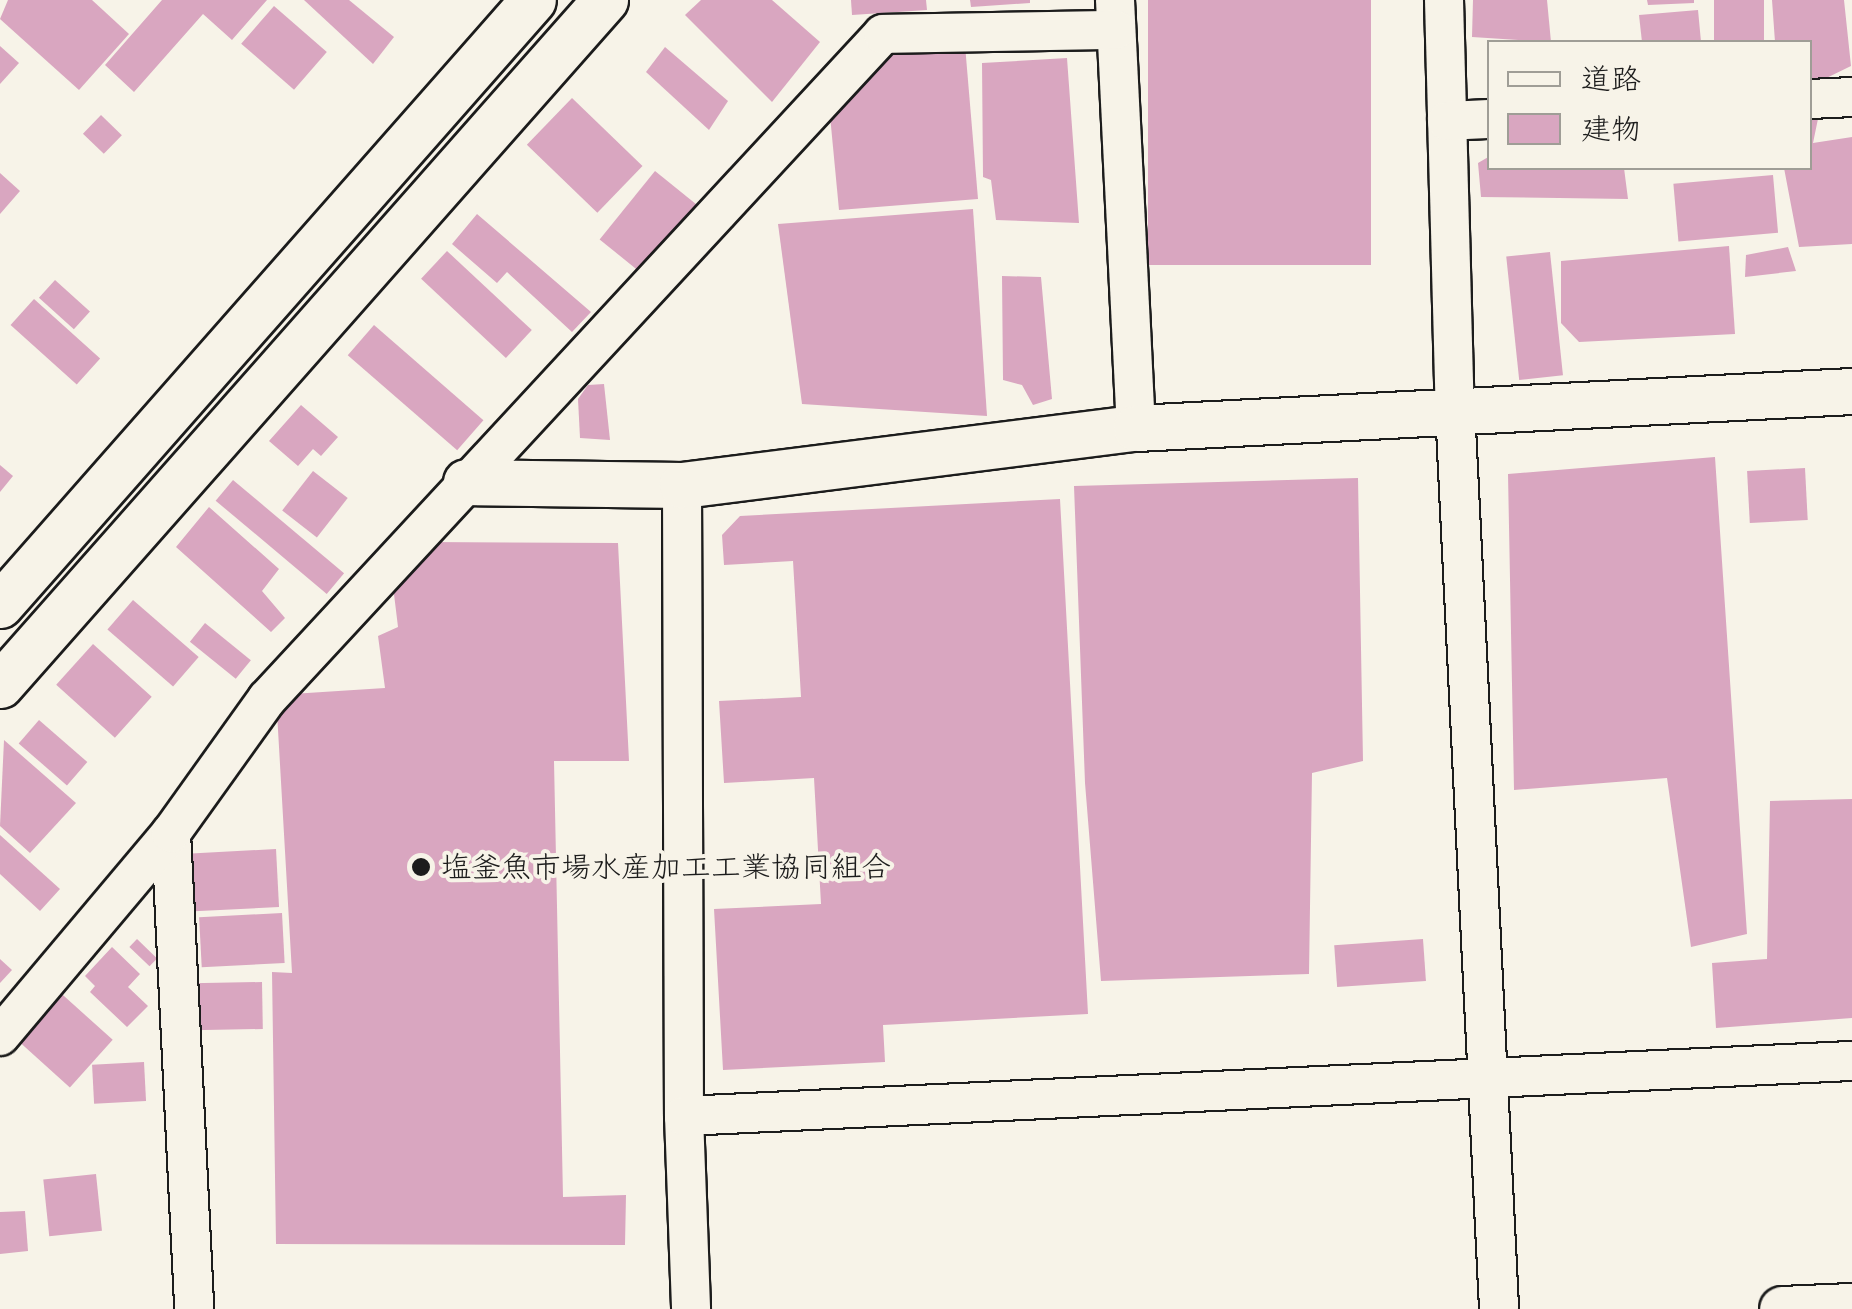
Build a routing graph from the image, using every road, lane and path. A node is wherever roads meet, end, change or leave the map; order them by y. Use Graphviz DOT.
graph roads {
  1 [pos="533,0"];
  2 [pos="605,0"];
  3 [pos="1444,0"];
  4 [pos="1115,15"];
  5 [pos="1852,96"];
  6 [pos="1812,99"];
  7 [pos="1487,119"];
  8 [pos="1447,121"];
  9 [pos="1852,391"];
  10 [pos="1455,408"];
  11 [pos="1136,428"];
  12 [pos="466,482"];
  13 [pos="682,485"];
  14 [pos="0,605"];
  15 [pos="0,685"];
  16 [pos="171,832"];
  17 [pos="0,1036"];
  18 [pos="1852,1061"];
  19 [pos="1490,1081"];
  20 [pos="684,1116"];
  21 [pos="1852,1306"];
  22 [pos="194,1309"];
  23 [pos="691,1309"];
  24 [pos="1499,1309"];
  25 [pos="1782,1309"];
  1 -- 14 [label="street"];
  2 -- 15 [label="street"];
  3 -- 8 [label="street"];
  4 -- 11 [label="street"];
  4 -- 12 [label="street"];
  5 -- 6 [label="street"];
  7 -- 8 [label="street"];
  8 -- 10 [label="street"];
  9 -- 10 [label="street"];
  10 -- 11 [label="street"];
  10 -- 19 [label="street"];
  11 -- 13 [label="street"];
  12 -- 13 [label="street"];
  12 -- 16 [label="street"];
  13 -- 20 [label="street"];
  16 -- 17 [label="street"];
  16 -- 22 [label="street"];
  18 -- 19 [label="street"];
  19 -- 20 [label="street"];
  19 -- 24 [label="street"];
  20 -- 23 [label="street"];
  21 -- 25 [label="street"];
}
